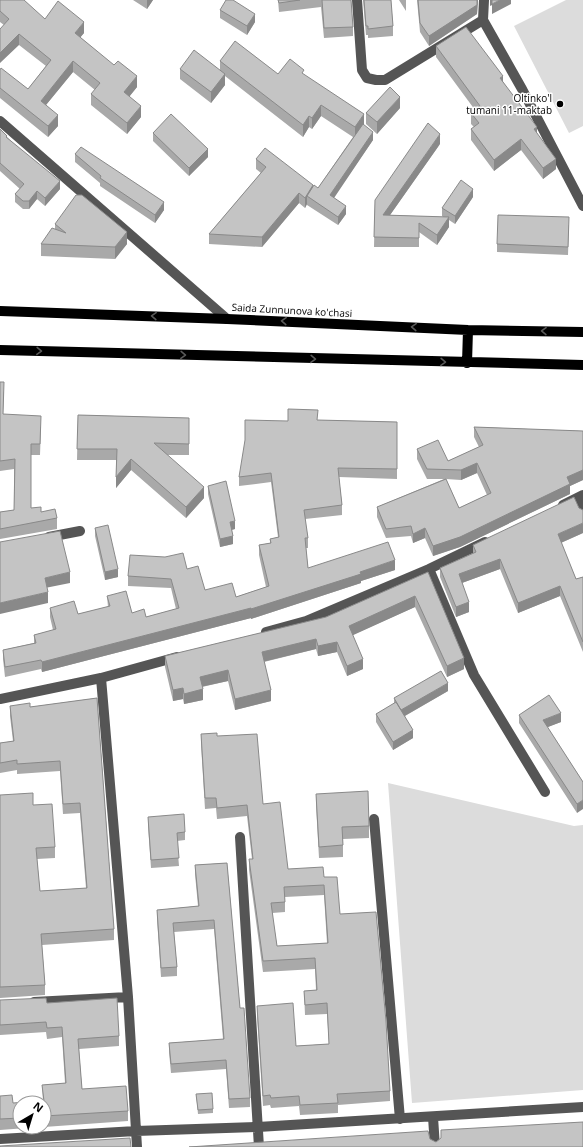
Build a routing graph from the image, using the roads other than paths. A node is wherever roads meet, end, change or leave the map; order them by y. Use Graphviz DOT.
graph roads {
  1 [pos="358,0"];
  2 [pos="484,0"];
  3 [pos="483,20"];
  4 [pos="0,122"];
  5 [pos="583,206"];
  6 [pos="0,311"];
  7 [pos="227,319"];
  8 [pos="468,330"];
  9 [pos="583,332"];
  10 [pos="0,350"];
  11 [pos="467,363"];
  12 [pos="583,365"];
  13 [pos="580,497"];
  14 [pos="556,508"];
  15 [pos="583,513"];
  16 [pos="80,531"];
  17 [pos="493,538"];
  18 [pos="36,539"];
  19 [pos="429,569"];
  20 [pos="253,636"];
  21 [pos="185,655"];
  22 [pos="101,678"];
  23 [pos="0,699"];
  24 [pos="545,792"];
  25 [pos="374,819"];
  26 [pos="240,837"];
  27 [pos="128,997"];
  28 [pos="23,1003"];
  29 [pos="583,1107"];
  30 [pos="433,1117"];
  31 [pos="400,1119"];
  32 [pos="258,1127"];
  33 [pos="136,1131"];
  34 [pos="0,1140"];
  35 [pos="137,1147"];
  36 [pos="259,1147"];
  37 [pos="435,1147"];
  1 -- 3 [label="street"];
  2 -- 3 [label="street"];
  3 -- 5 [label="street"];
  4 -- 7 [label="street"];
  7 -- 6 [label="main road, Saida Zunnunova ko'chasi, one-way"];
  8 -- 7 [label="main road, Saida Zunnunova ko'chasi, one-way"];
  9 -- 8 [label="main road, Saida Zunnunova ko'chasi, one-way"];
  8 -- 11 [label="main road"];
  10 -- 11 [label="main road, one-way"];
  11 -- 12 [label="main road"];
  13 -- 14 [label="street"];
  13 -- 15 [label="street"];
  16 -- 18 [label="street"];
  17 -- 19 [label="street"];
  19 -- 20 [label="street"];
  19 -- 24 [label="street"];
  21 -- 22 [label="street"];
  22 -- 23 [label="street"];
  22 -- 27 [label="street"];
  25 -- 31 [label="street"];
  26 -- 32 [label="street"];
  27 -- 28 [label="street"];
  27 -- 33 [label="street"];
  29 -- 30 [label="street"];
  30 -- 31 [label="street"];
  30 -- 37 [label="street"];
  31 -- 32 [label="street"];
  32 -- 33 [label="street"];
  32 -- 36 [label="street"];
  33 -- 34 [label="street"];
  33 -- 35 [label="street"];
}
